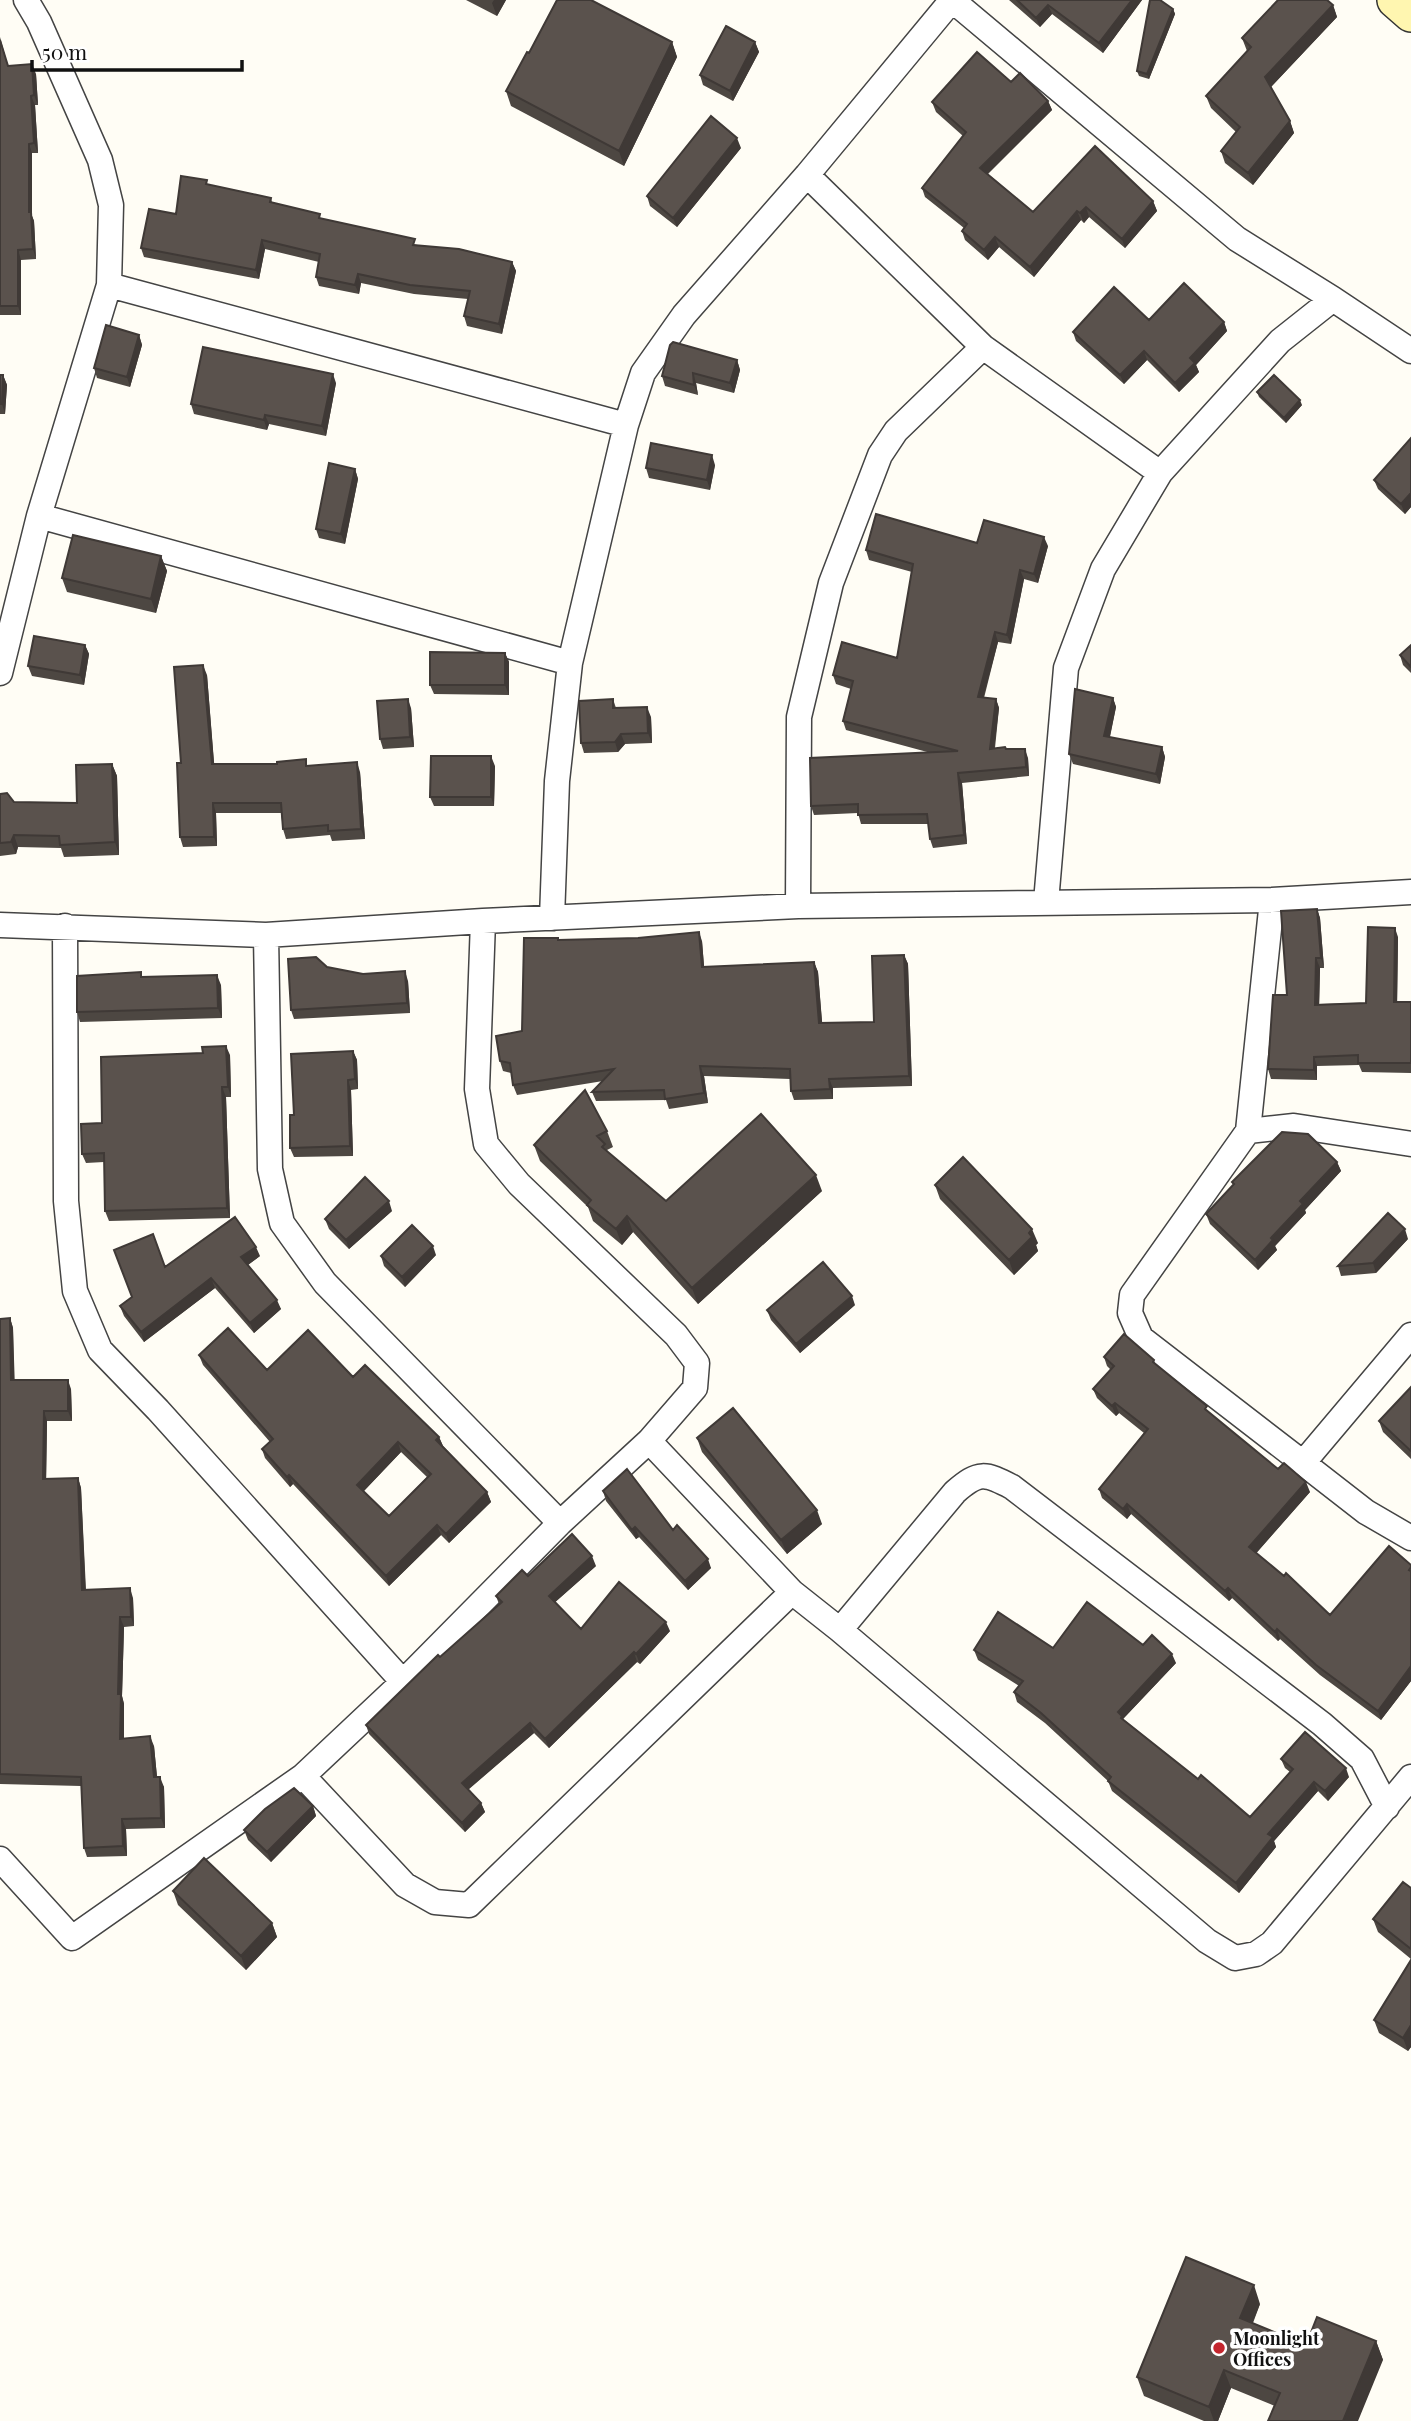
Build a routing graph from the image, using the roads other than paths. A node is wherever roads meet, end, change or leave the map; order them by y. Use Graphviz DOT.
graph roads {
  1 [pos="26,0"];
  2 [pos="952,0"];
  3 [pos="1395,0"];
  4 [pos="1411,14"];
  5 [pos="807,175"];
  6 [pos="108,285"];
  7 [pos="1334,299"];
  8 [pos="983,347"];
  9 [pos="1411,351"];
  10 [pos="626,425"];
  11 [pos="1160,473"];
  12 [pos="39,516"];
  13 [pos="570,663"];
  14 [pos="0,673"];
  15 [pos="1411,892"];
  16 [pos="1272,900"];
  17 [pos="1046,902"];
  18 [pos="798,905"];
  19 [pos="552,918"];
  20 [pos="483,921"];
  21 [pos="0,925"];
  22 [pos="65,926"];
  23 [pos="266,935"];
  24 [pos="1248,1131"];
  25 [pos="1411,1144"];
  26 [pos="1411,1335"];
  27 [pos="649,1441"];
  28 [pos="1303,1463"];
  29 [pos="560,1523"];
  30 [pos="1411,1538"];
  31 [pos="792,1592"];
  32 [pos="840,1630"];
  33 [pos="402,1682"];
  34 [pos="303,1776"];
  35 [pos="1411,1777"];
  36 [pos="1387,1807"];
  37 [pos="0,1859"];
  1 -- 6 [label="street"];
  2 -- 5 [label="street"];
  2 -- 7 [label="street"];
  3 -- 4 [label="street"];
  5 -- 8 [label="street"];
  5 -- 10 [label="street"];
  6 -- 10 [label="street"];
  6 -- 12 [label="street"];
  7 -- 9 [label="street"];
  7 -- 11 [label="street"];
  8 -- 11 [label="street"];
  8 -- 18 [label="street"];
  10 -- 13 [label="street"];
  11 -- 17 [label="street"];
  12 -- 13 [label="street"];
  12 -- 14 [label="street"];
  13 -- 19 [label="street"];
  15 -- 16 [label="street"];
  16 -- 17 [label="street"];
  16 -- 24 [label="street"];
  17 -- 18 [label="street"];
  18 -- 19 [label="street"];
  19 -- 20 [label="street"];
  20 -- 23 [label="street"];
  20 -- 27 [label="street"];
  21 -- 22 [label="street"];
  22 -- 23 [label="street"];
  22 -- 33 [label="street"];
  23 -- 29 [label="street"];
  24 -- 25 [label="street"];
  24 -- 28 [label="street"];
  26 -- 28 [label="street"];
  27 -- 29 [label="street"];
  27 -- 31 [label="street"];
  28 -- 30 [label="street"];
  29 -- 33 [label="street"];
  31 -- 32 [label="street"];
  31 -- 34 [label="street"];
  32 -- 36 [label="street"];
  32 -- 36 [label="street"];
  33 -- 34 [label="street"];
  34 -- 37 [label="street"];
  35 -- 36 [label="street"];
}
